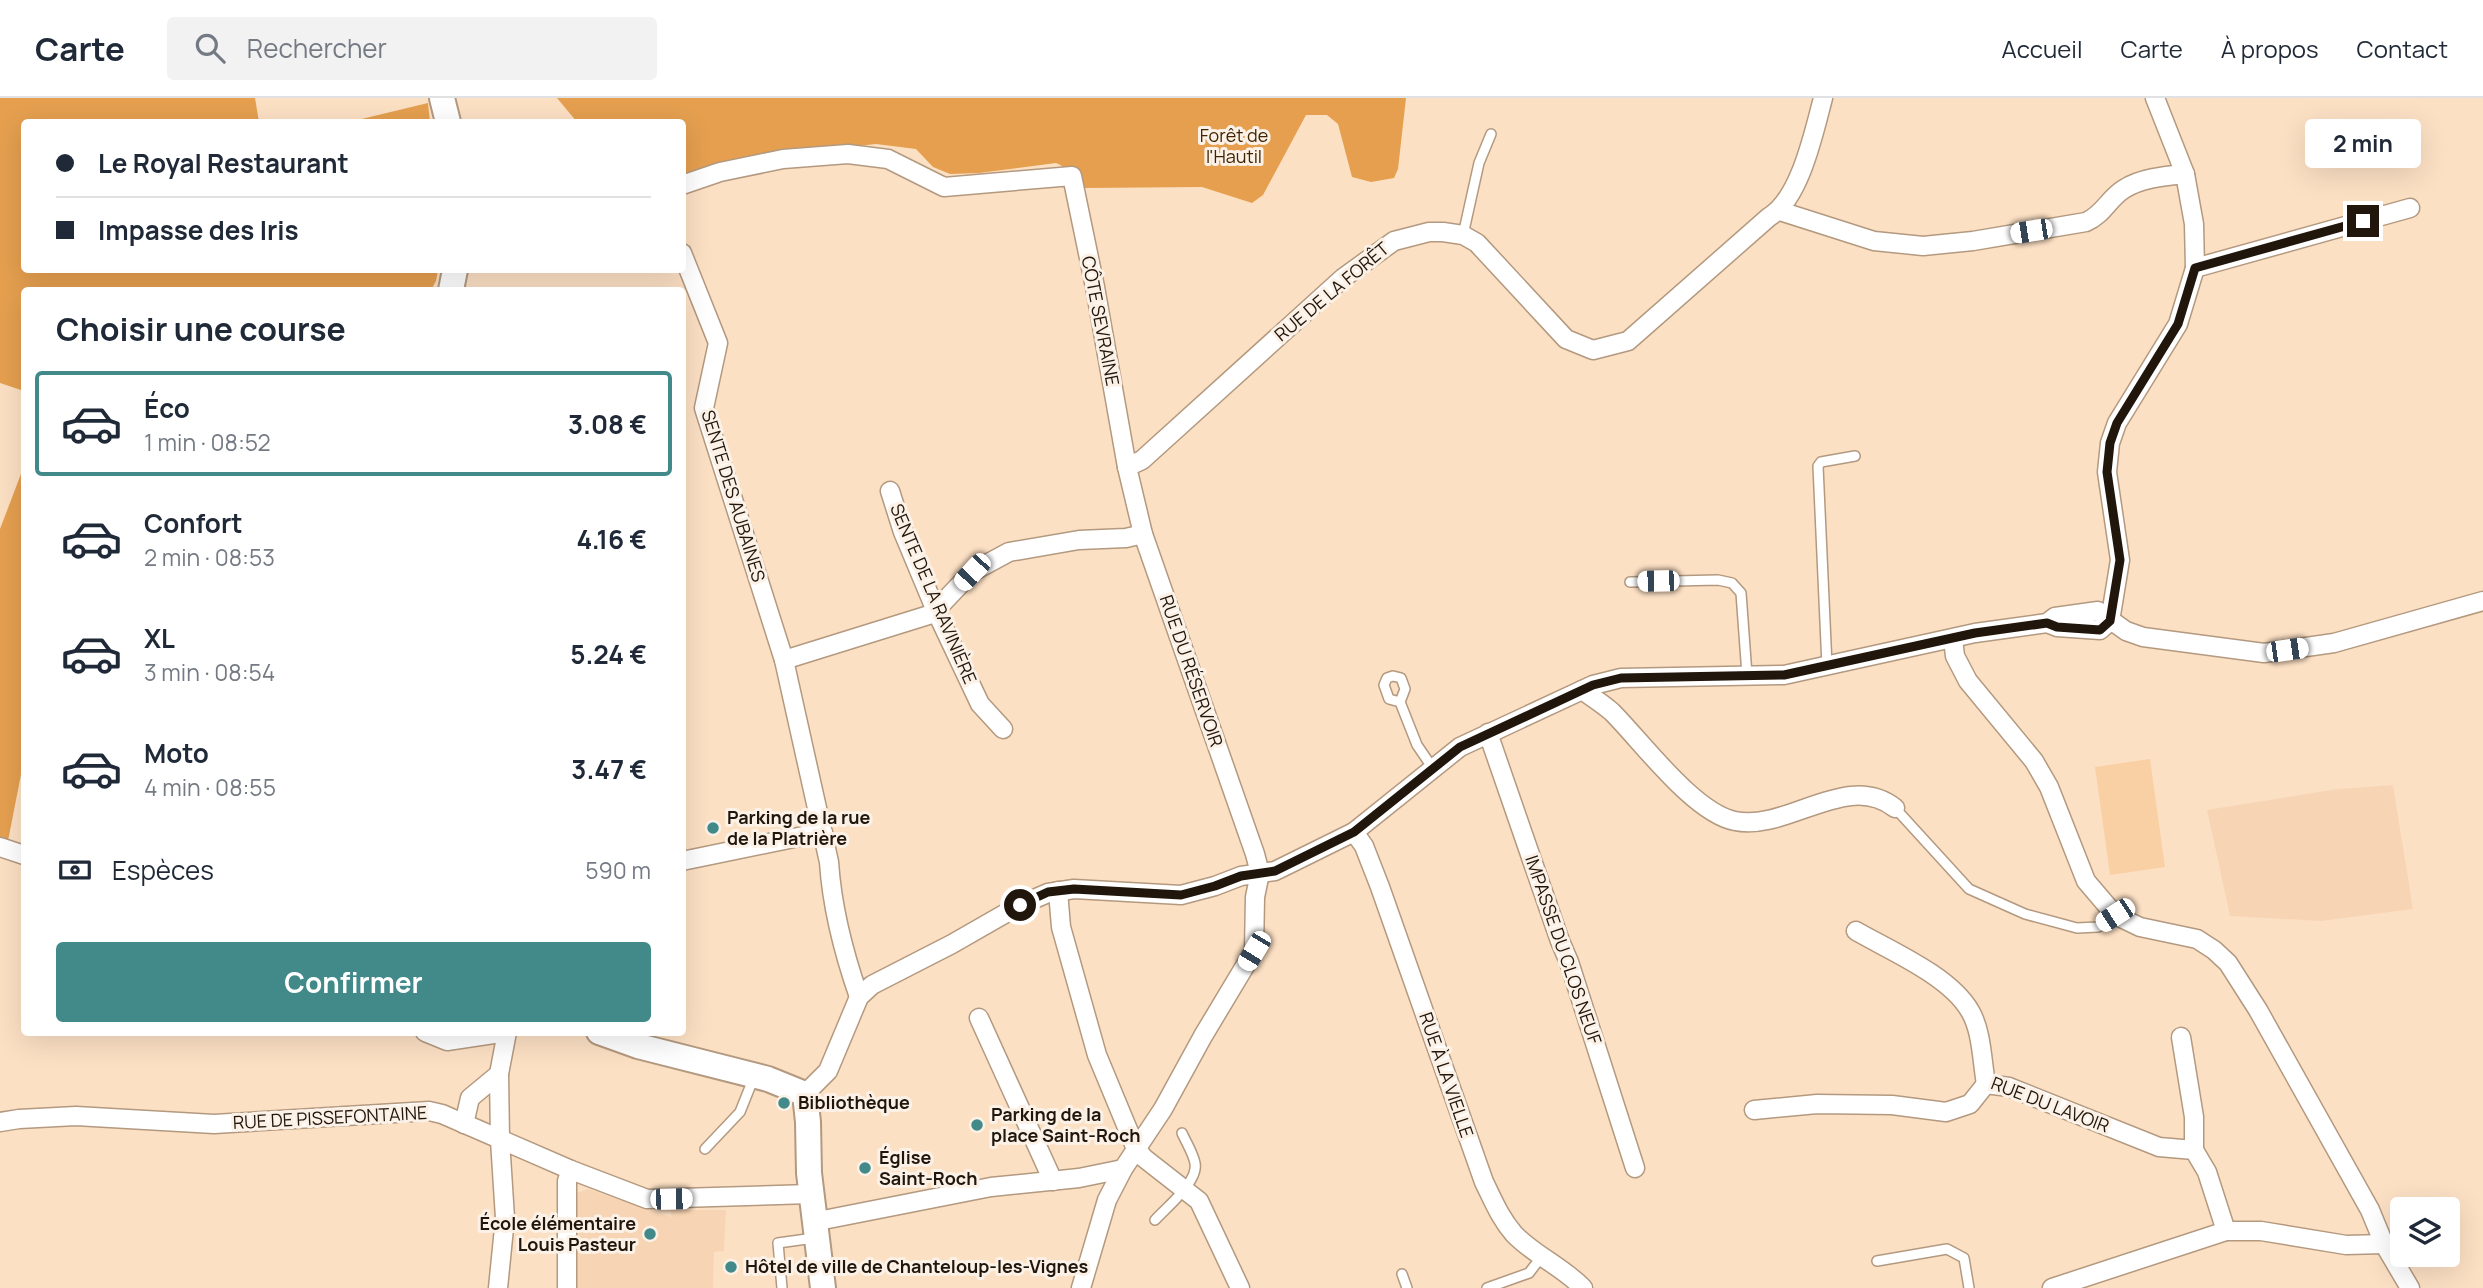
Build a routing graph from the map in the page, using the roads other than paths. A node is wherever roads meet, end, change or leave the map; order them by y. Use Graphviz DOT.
graph roads {
  1 [pos="442,98"];
  2 [pos="1823,98"];
  3 [pos="2155,98"];
  4 [pos="447,119"];
  5 [pos="1491,134"];
  6 [pos="2185,174"];
  7 [pos="686,184"];
  8 [pos="2410,208"];
  9 [pos="1780,211"];
  10 [pos="1462,235"];
  11 [pos="686,263"];
  12 [pos="2195,268"];
  13 [pos="1855,456"];
  14 [pos="1127,467"];
  15 [pos="890,491"];
  16 [pos="1143,534"];
  17 [pos="1630,582"];
  18 [pos="2483,601"];
  19 [pos="936,611"];
  20 [pos="2110,621"];
  21 [pos="1953,639"];
  22 [pos="784,660"];
  23 [pos="1827,666"];
  24 [pos="1747,675"];
  25 [pos="1582,690"];
  26 [pos="1400,702"];
  27 [pos="1003,729"];
  28 [pos="1488,733"];
  29 [pos="1432,767"];
  30 [pos="1895,808"];
  31 [pos="822,832"];
  32 [pos="1354,832"];
  33 [pos="0,847"];
  34 [pos="21,854"];
  35 [pos="686,861"];
  36 [pos="1260,873"];
  37 [pos="1058,891"];
  38 [pos="2115,915"];
  39 [pos="1856,931"];
  40 [pos="859,997"];
  41 [pos="979,1018"];
  42 [pos="435,1036"];
  43 [pos="480,1036"];
  44 [pos="506,1036"];
  45 [pos="610,1036"];
  46 [pos="2181,1037"];
  47 [pos="499,1074"];
  48 [pos="754,1076"];
  49 [pos="1986,1084"];
  50 [pos="805,1094"];
  51 [pos="1754,1110"];
  52 [pos="0,1122"];
  53 [pos="464,1124"];
  54 [pos="1182,1133"];
  55 [pos="500,1140"];
  56 [pos="705,1149"];
  57 [pos="1136,1149"];
  58 [pos="2194,1150"];
  59 [pos="1635,1168"];
  60 [pos="1123,1169"];
  61 [pos="571,1170"];
  62 [pos="1053,1181"];
  63 [pos="1185,1189"];
  64 [pos="811,1194"];
  65 [pos="1155,1220"];
  66 [pos="814,1230"];
  67 [pos="2226,1231"];
  68 [pos="2384,1244"];
  69 [pos="1542,1256"];
  70 [pos="1877,1261"];
  71 [pos="1402,1274"];
  72 [pos="498,1288"];
  73 [pos="567,1288"];
  74 [pos="782,1288"];
  75 [pos="823,1288"];
  76 [pos="1081,1288"];
  77 [pos="1240,1288"];
  78 [pos="1407,1288"];
  79 [pos="1487,1288"];
  80 [pos="1583,1288"];
  81 [pos="1969,1288"];
  82 [pos="2052,1288"];
  83 [pos="2410,1288"];
  1 -- 4 [label="main road"];
  2 -- 9 [label="street"];
  3 -- 6 [label="street"];
  5 -- 10 [label="lane"];
  6 -- 9 [label="street"];
  6 -- 12 [label="street"];
  7 -- 14 [label="street, CÔTE SEVRAINE"];
  8 -- 12 [label="street"];
  9 -- 10 [label="street"];
  10 -- 14 [label="street, RUE DE LA FORÊT"];
  11 -- 22 [label="street, SENTE DES AUBAINES"];
  12 -- 20 [label="street"];
  13 -- 23 [label="lane"];
  14 -- 16 [label="street, RUE DU RÉSERVOIR"];
  15 -- 19 [label="street, SENTE DE LA RAVINIÈRE"];
  16 -- 19 [label="street"];
  16 -- 36 [label="street, RUE DU RÉSERVOIR"];
  17 -- 24 [label="lane"];
  18 -- 20 [label="street"];
  19 -- 22 [label="street"];
  19 -- 27 [label="street, SENTE DE LA RAVINIÈRE"];
  20 -- 21 [label="street"];
  21 -- 23 [label="street"];
  21 -- 38 [label="street"];
  22 -- 31 [label="street, SENTE DES AUBAINES"];
  23 -- 24 [label="street"];
  24 -- 25 [label="street"];
  25 -- 28 [label="street"];
  25 -- 30 [label="street"];
  26 -- 29 [label="lane"];
  28 -- 29 [label="street"];
  28 -- 59 [label="street, IMPASSE DU CLOS NEUF"];
  29 -- 32 [label="street"];
  30 -- 38 [label="lane"];
  31 -- 35 [label="street"];
  31 -- 40 [label="street, SENTE DES AUBAINES"];
  32 -- 36 [label="street"];
  32 -- 69 [label="street, RUE À LA VIELLE"];
  33 -- 34 [label="street"];
  36 -- 37 [label="street"];
  36 -- 57 [label="street"];
  37 -- 40 [label="street"];
  37 -- 57 [label="street"];
  38 -- 68 [label="street"];
  39 -- 49 [label="street, RUE DU LAVOIR"];
  40 -- 50 [label="street"];
  41 -- 62 [label="street"];
  42 -- 43 [label="street"];
  44 -- 47 [label="street"];
  45 -- 48 [label="main road"];
  46 -- 58 [label="street"];
  47 -- 53 [label="street"];
  47 -- 55 [label="street"];
  48 -- 50 [label="main road"];
  48 -- 56 [label="lane"];
  49 -- 51 [label="street"];
  49 -- 58 [label="street, RUE DU LAVOIR"];
  50 -- 64 [label="main road"];
  52 -- 53 [label="street, RUE DE PISSEFONTAINE"];
  53 -- 55 [label="street, RUE DE PISSEFONTAINE"];
  54 -- 63 [label="lane"];
  55 -- 61 [label="street, RUE DE PISSEFONTAINE"];
  55 -- 72 [label="street"];
  57 -- 60 [label="street"];
  57 -- 63 [label="street"];
  58 -- 67 [label="street"];
  60 -- 62 [label="street"];
  60 -- 76 [label="street"];
  61 -- 64 [label="street, RUE DE PISSEFONTAINE"];
  61 -- 73 [label="street"];
  62 -- 66 [label="street"];
  63 -- 65 [label="lane"];
  63 -- 77 [label="street"];
  64 -- 66 [label="main road"];
  66 -- 74 [label="lane"];
  66 -- 75 [label="main road"];
  67 -- 68 [label="street"];
  67 -- 82 [label="street"];
  68 -- 83 [label="street"];
  69 -- 79 [label="lane"];
  69 -- 80 [label="street, RUE À LA VIELLE"];
  70 -- 81 [label="lane"];
  71 -- 78 [label="lane"];
}
